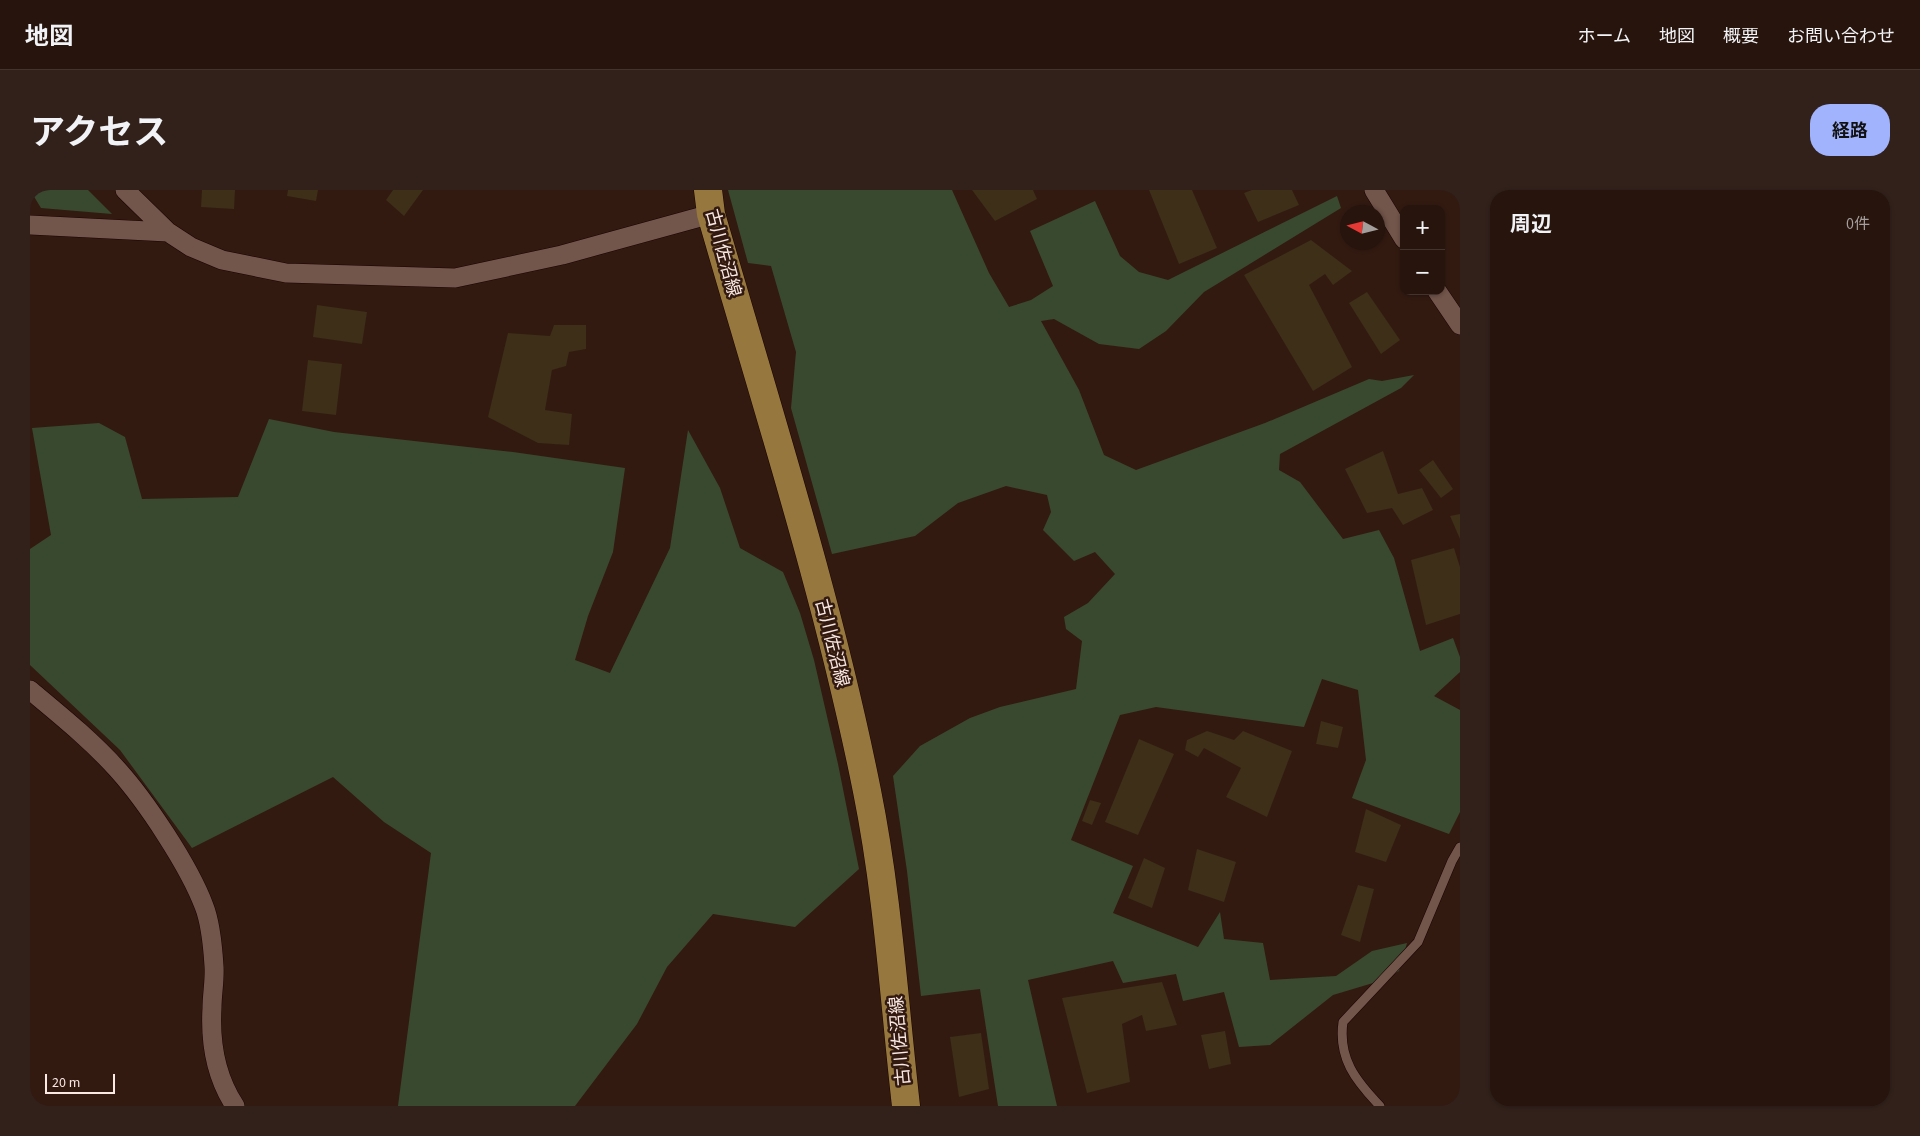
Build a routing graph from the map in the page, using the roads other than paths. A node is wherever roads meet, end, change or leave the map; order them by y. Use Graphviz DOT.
graph roads {
  1 [pos="125,190"];
  2 [pos="1374,190"];
  3 [pos="709,202"];
  4 [pos="30,225"];
  5 [pos="168,232"];
  6 [pos="1400,232"];
  7 [pos="1440,295"];
  8 [pos="1460,325"];
  9 [pos="30,690"];
  10 [pos="1460,847"];
  11 [pos="235,1106"];
  12 [pos="906,1106"];
  13 [pos="1380,1106"];
  1 -- 5 [label="street"];
  2 -- 6 [label="street"];
  3 -- 5 [label="street"];
  3 -- 12 [label="main road, 古川佐沼線"];
  4 -- 5 [label="street"];
  7 -- 8 [label="street"];
  9 -- 11 [label="street"];
  10 -- 13 [label="lane"];
}
